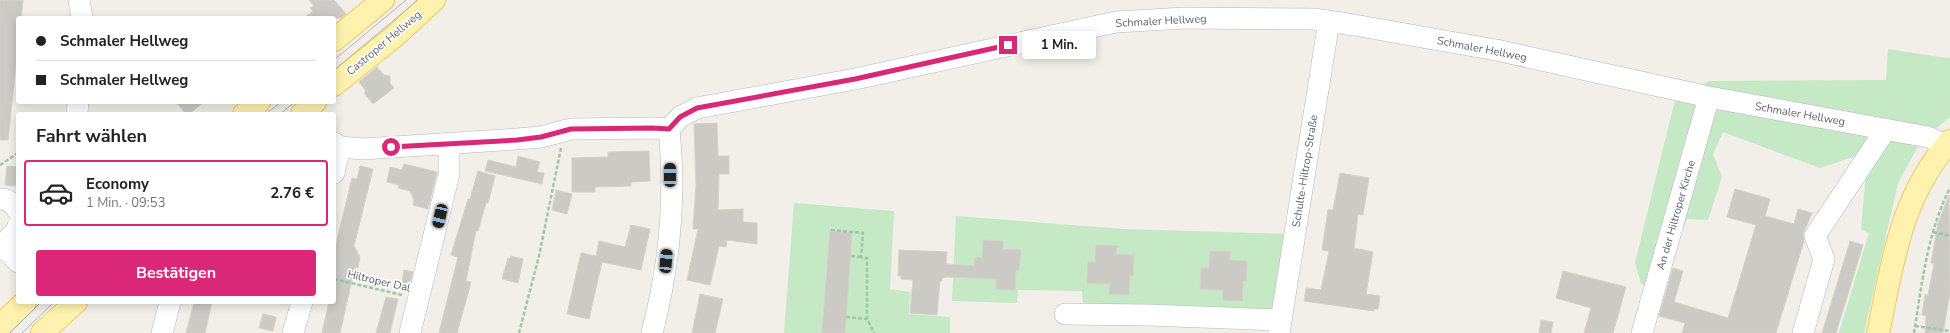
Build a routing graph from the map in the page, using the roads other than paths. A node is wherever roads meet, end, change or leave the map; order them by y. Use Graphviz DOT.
graph roads {
  1 [pos="79,0"];
  2 [pos="383,0"];
  3 [pos="434,0"];
  4 [pos="82,16"];
  5 [pos="1329,21"];
  6 [pos="336,38"];
  7 [pos="336,84"];
  8 [pos="1709,97"];
  9 [pos="256,104"];
  10 [pos="313,104"];
  11 [pos="246,112"];
  12 [pos="304,112"];
  13 [pos="669,129"];
  14 [pos="1886,129"];
  15 [pos="449,143"];
  16 [pos="1948,143"];
  17 [pos="337,145"];
  18 [pos="0,199"];
  19 [pos="16,208"];
  20 [pos="16,231"];
  21 [pos="1,245"];
  22 [pos="16,260"];
  23 [pos="23,304"];
  24 [pos="74,304"];
  25 [pos="169,304"];
  26 [pos="301,304"];
  27 [pos="1065,314"];
  28 [pos="0,326"];
  29 [pos="1280,327"];
  30 [pos="42,333"];
  31 [pos="162,333"];
  32 [pos="293,333"];
  33 [pos="410,333"];
  34 [pos="652,333"];
  35 [pos="1642,333"];
  36 [pos="1803,333"];
  37 [pos="1878,333"];
  1 -- 4 [label="street"];
  2 -- 6 [label="main road"];
  3 -- 7 [label="main road, Castroper Hellweg"];
  5 -- 8 [label="street, Schmaler Hellweg"];
  5 -- 13 [label="street, Schmaler Hellweg"];
  5 -- 29 [label="street, Schulte-Hiltrop-Straße"];
  8 -- 14 [label="street, Schmaler Hellweg"];
  8 -- 35 [label="street, An der Hiltroper Kirche"];
  9 -- 11 [label="main road"];
  10 -- 12 [label="main road"];
  13 -- 15 [label="street"];
  13 -- 34 [label="street"];
  14 -- 16 [label="street, Schmaler Hellweg"];
  14 -- 36 [label="street"];
  15 -- 17 [label="street"];
  15 -- 33 [label="street"];
  16 -- 37 [label="main road"];
  18 -- 19 [label="street"];
  20 -- 21 [label="street"];
  21 -- 22 [label="street"];
  23 -- 28 [label="main road"];
  24 -- 30 [label="main road"];
  25 -- 31 [label="street"];
  26 -- 32 [label="street"];
  27 -- 29 [label="street, Schulte-Hiltrop-Straße"];
}
